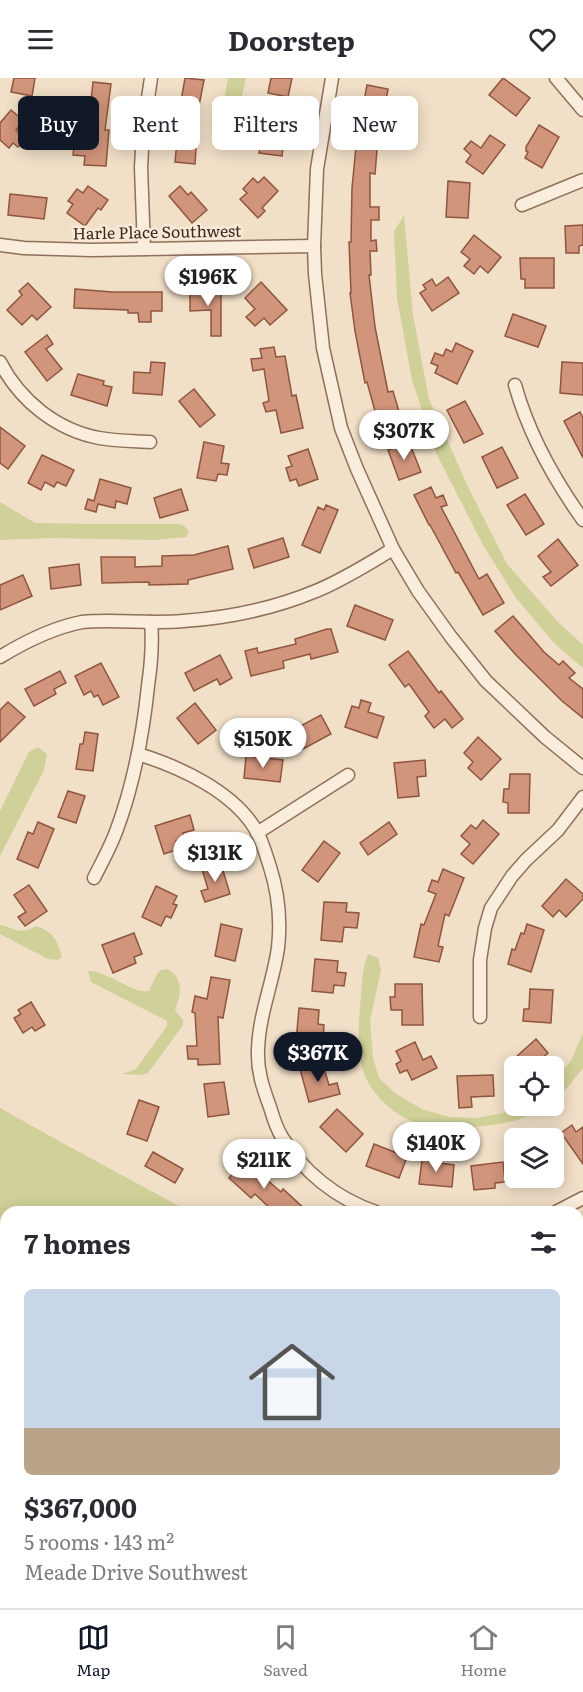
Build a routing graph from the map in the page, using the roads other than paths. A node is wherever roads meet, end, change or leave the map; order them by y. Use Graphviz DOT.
graph roads {
  1 [pos="151,78"];
  2 [pos="332,78"];
  3 [pos="556,78"];
  4 [pos="583,110"];
  5 [pos="583,180"];
  6 [pos="522,204"];
  7 [pos="0,245"];
  8 [pos="314,246"];
  9 [pos="144,249"];
  10 [pos="0,362"];
  11 [pos="515,385"];
  12 [pos="150,442"];
  13 [pos="583,520"];
  14 [pos="393,549"];
  15 [pos="151,622"];
  16 [pos="0,657"];
  17 [pos="138,754"];
  18 [pos="583,768"];
  19 [pos="348,775"];
  20 [pos="583,797"];
  21 [pos="257,833"];
  22 [pos="94,878"];
  23 [pos="480,1017"];
  24 [pos="583,1198"];
  25 [pos="362,1206"];
  26 [pos="568,1206"];
  1 -- 9 [label="street"];
  2 -- 8 [label="street"];
  3 -- 4 [label="street"];
  5 -- 6 [label="street"];
  7 -- 9 [label="street, Harle Place Southwest"];
  8 -- 9 [label="street, Harle Place Southwest"];
  8 -- 14 [label="street"];
  10 -- 12 [label="street"];
  11 -- 13 [label="street"];
  14 -- 15 [label="street"];
  14 -- 18 [label="street"];
  15 -- 16 [label="street"];
  15 -- 17 [label="street"];
  17 -- 21 [label="street"];
  17 -- 22 [label="street"];
  19 -- 21 [label="street"];
  20 -- 23 [label="street"];
  21 -- 25 [label="street"];
  24 -- 26 [label="street"];
}
